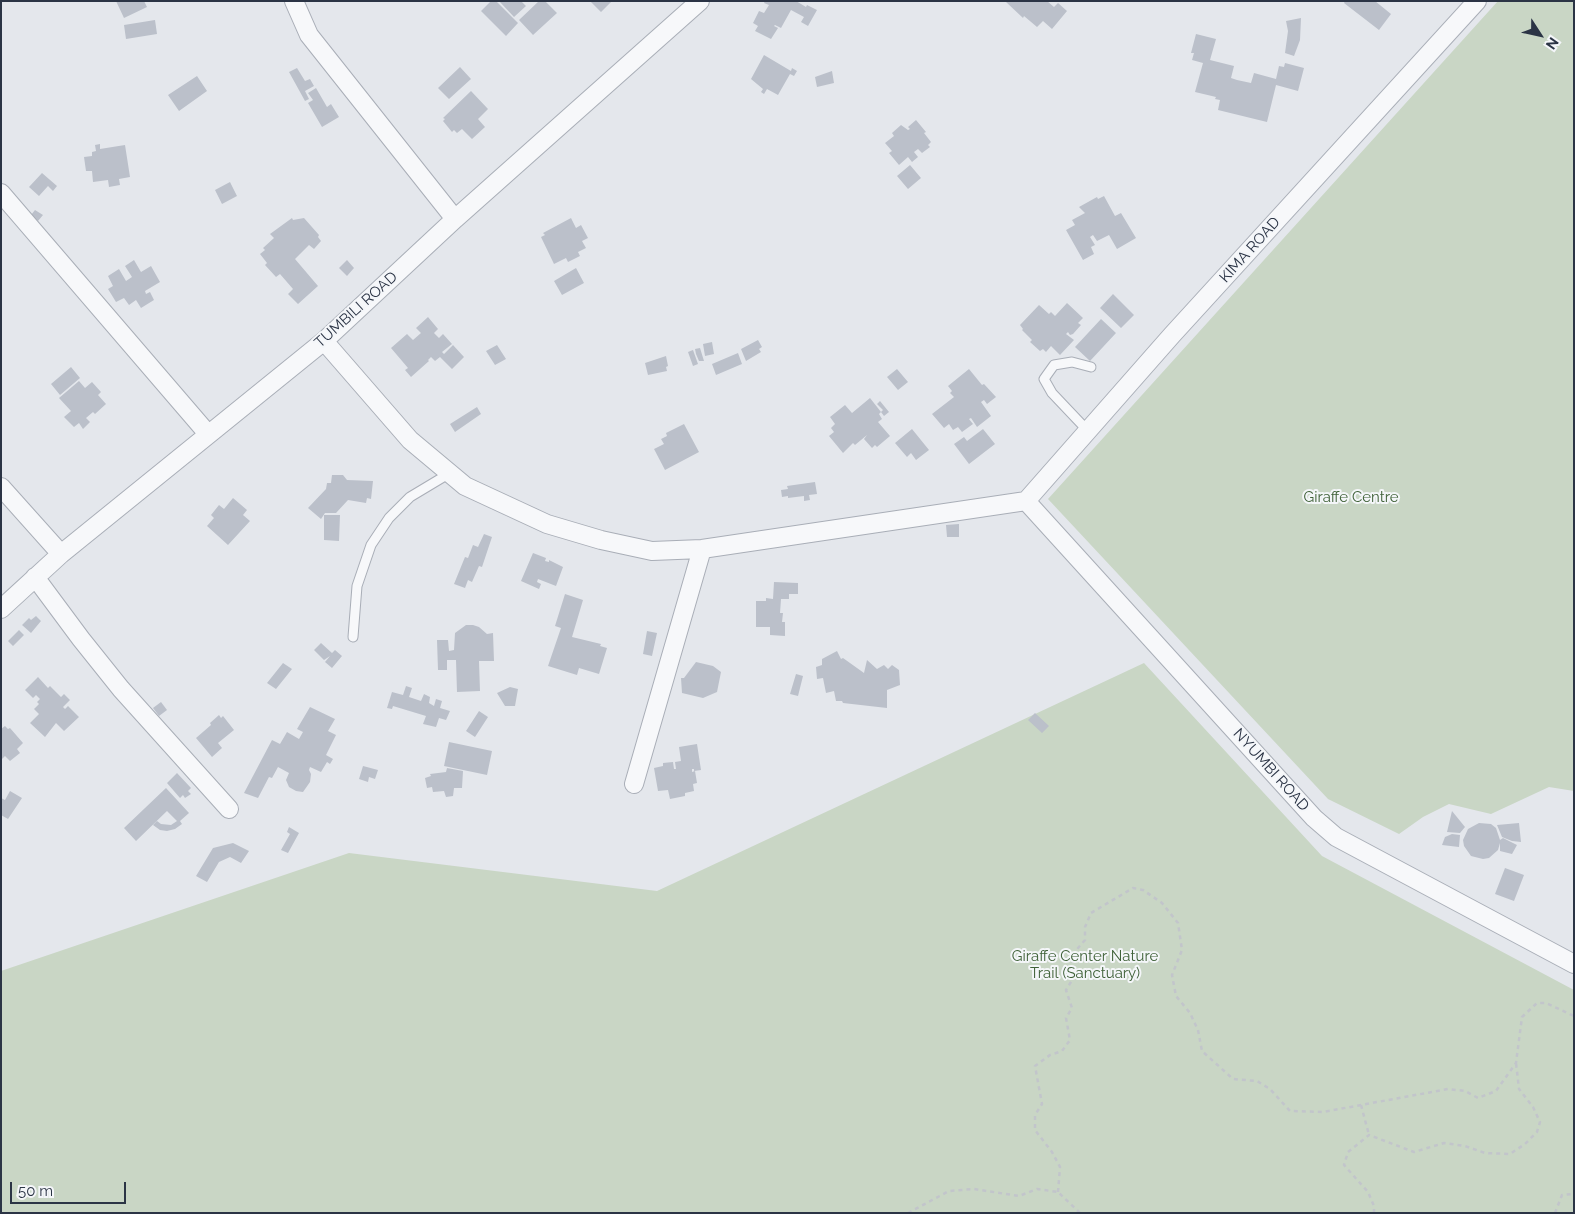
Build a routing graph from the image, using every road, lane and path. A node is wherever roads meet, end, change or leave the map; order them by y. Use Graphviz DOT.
graph roads {
  1 [pos="294,1"];
  2 [pos="700,1"];
  3 [pos="1477,1"];
  4 [pos="1,193"];
  5 [pos="455,219"];
  6 [pos="324,341"];
  7 [pos="1091,368"];
  8 [pos="1088,431"];
  9 [pos="208,434"];
  10 [pos="450,473"];
  11 [pos="1,487"];
  12 [pos="1026,501"];
  13 [pos="702,549"];
  14 [pos="61,554"];
  15 [pos="36,577"];
  16 [pos="1,609"];
  17 [pos="353,637"];
  18 [pos="634,784"];
  19 [pos="229,809"];
  20 [pos="1574,964"];
  21 [pos="1573,1015"];
  22 [pos="1516,1063"];
  23 [pos="1361,1105"];
  24 [pos="1369,1135"];
  25 [pos="1058,1192"];
  26 [pos="1574,1194"];
  27 [pos="908,1213"];
  28 [pos="1080,1213"];
  29 [pos="1374,1213"];
  30 [pos="1555,1213"];
  1 -- 5 [label="street"];
  2 -- 5 [label="street, TUMBILI ROAD"];
  3 -- 8 [label="street, KIMA ROAD"];
  4 -- 9 [label="street"];
  5 -- 6 [label="street, TUMBILI ROAD"];
  6 -- 9 [label="street, TUMBILI ROAD"];
  6 -- 10 [label="street"];
  7 -- 8 [label="lane"];
  8 -- 12 [label="street, KIMA ROAD"];
  9 -- 14 [label="street, TUMBILI ROAD"];
  10 -- 13 [label="street"];
  10 -- 17 [label="lane"];
  11 -- 14 [label="street"];
  12 -- 13 [label="street"];
  12 -- 20 [label="street, NYUMBI ROAD"];
  13 -- 18 [label="street"];
  14 -- 15 [label="street, TUMBILI ROAD"];
  15 -- 16 [label="street, TUMBILI ROAD"];
  15 -- 19 [label="street"];
  21 -- 22 [label="path"];
  22 -- 23 [label="path"];
  22 -- 24 [label="path"];
  23 -- 24 [label="path"];
  23 -- 25 [label="path"];
  24 -- 29 [label="path"];
  25 -- 27 [label="path"];
  25 -- 28 [label="path"];
  26 -- 30 [label="path"];
}
